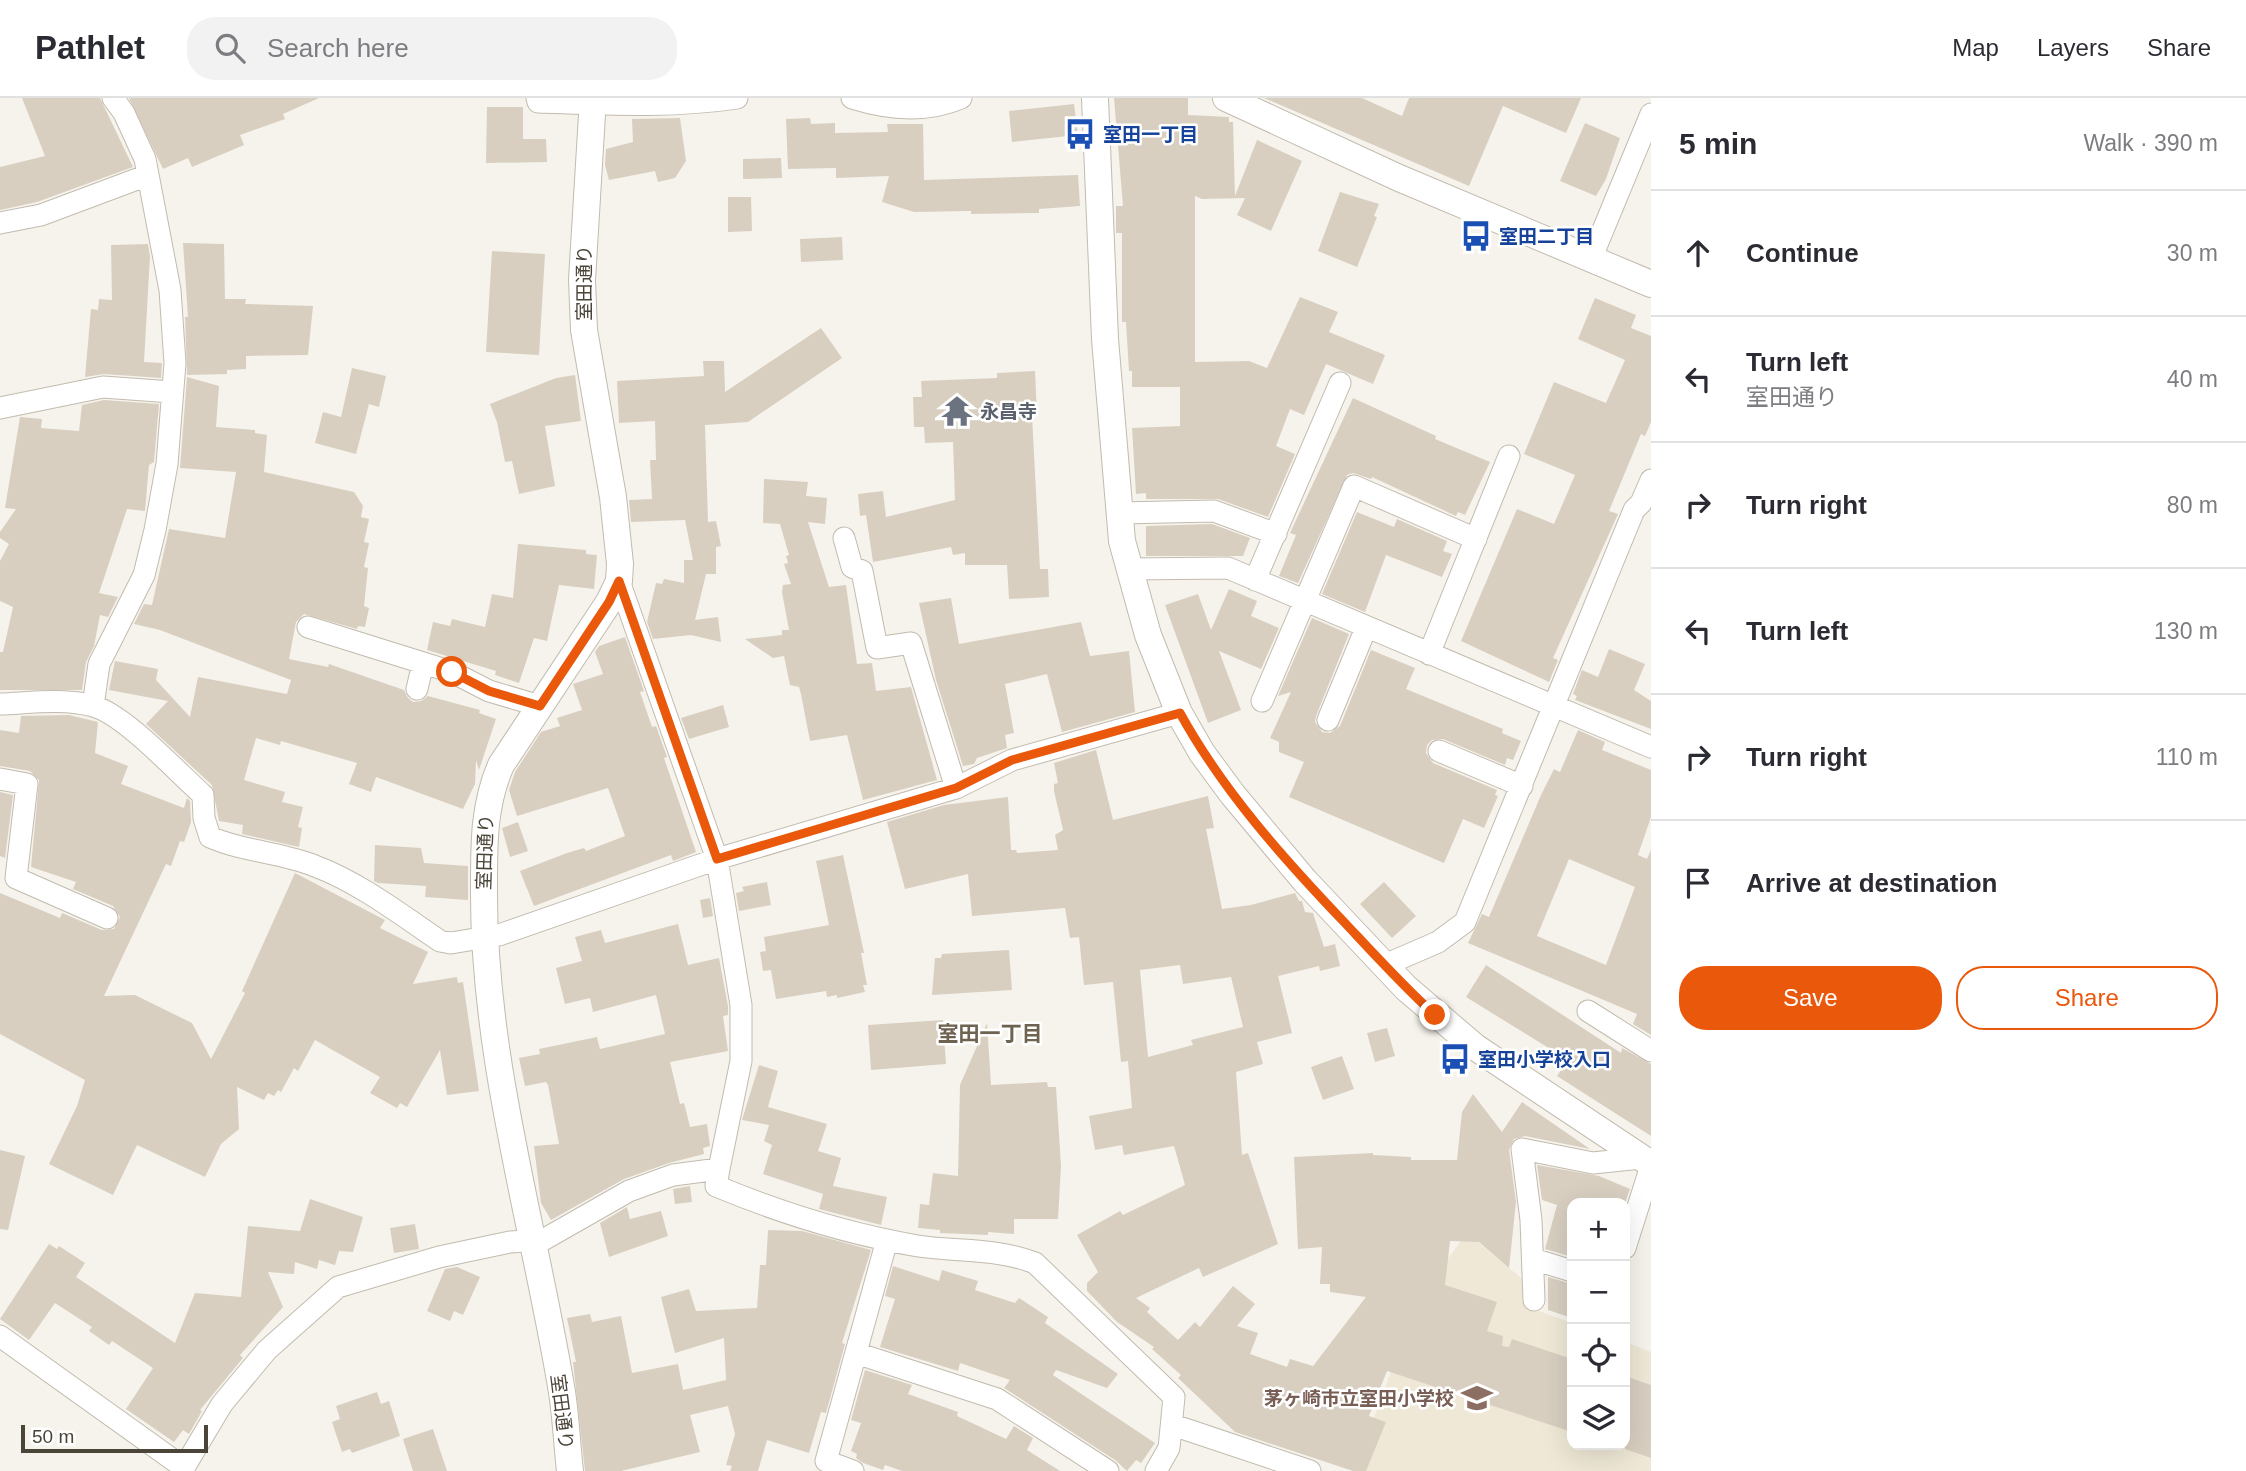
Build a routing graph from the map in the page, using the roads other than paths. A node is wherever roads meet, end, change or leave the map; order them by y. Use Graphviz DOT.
graph roads {
  1 [pos="113,98"];
  2 [pos="537,98"];
  3 [pos="737,98"];
  4 [pos="852,98"];
  5 [pos="961,98"];
  6 [pos="1095,98"];
  7 [pos="1226,98"];
  8 [pos="593,101"];
  9 [pos="1651,114"];
  10 [pos="148,174"];
  11 [pos="0,223"];
  12 [pos="1591,259"];
  13 [pos="1651,284"];
  14 [pos="1340,383"];
  15 [pos="172,391"];
  16 [pos="0,408"];
  17 [pos="1509,456"];
  18 [pos="1651,480"];
  19 [pos="1119,513"];
  20 [pos="1276,534"];
  21 [pos="844,538"];
  22 [pos="1476,539"];
  23 [pos="1128,569"];
  24 [pos="1255,580"];
  25 [pos="619,581"];
  26 [pos="1306,602"];
  27 [pos="308,627"];
  28 [pos="1366,628"];
  29 [pos="1429,654"];
  30 [pos="423,663"];
  31 [pos="416,689"];
  32 [pos="1262,701"];
  33 [pos="0,705"];
  34 [pos="93,706"];
  35 [pos="540,706"];
  36 [pos="1553,708"];
  37 [pos="1180,713"];
  38 [pos="1328,720"];
  39 [pos="1651,747"];
  40 [pos="1439,751"];
  41 [pos="0,779"];
  42 [pos="1522,786"];
  43 [pos="956,788"];
  44 [pos="717,859"];
  45 [pos="107,918"];
  46 [pos="483,938"];
  47 [pos="1385,965"];
  48 [pos="1588,1011"];
  49 [pos="1651,1051"];
  50 [pos="1648,1163"];
  51 [pos="719,1169"];
  52 [pos="1630,1230"];
  53 [pos="530,1239"];
  54 [pos="887,1240"];
  55 [pos="1533,1259"];
  56 [pos="1567,1269"];
  57 [pos="1534,1300"];
  58 [pos="0,1336"];
  59 [pos="856,1353"];
  60 [pos="1173,1425"];
  61 [pos="182,1469"];
  62 [pos="570,1471"];
  63 [pos="853,1471"];
  64 [pos="1108,1471"];
  65 [pos="1156,1471"];
  66 [pos="1310,1471"];
  1 -- 10 [label="street"];
  2 -- 8 [label="street"];
  3 -- 8 [label="street"];
  4 -- 5 [label="street"];
  6 -- 19 [label="street"];
  7 -- 12 [label="street"];
  8 -- 25 [label="street, 室田通り"];
  9 -- 12 [label="street"];
  10 -- 11 [label="street"];
  10 -- 15 [label="street"];
  12 -- 13 [label="street"];
  14 -- 20 [label="street"];
  15 -- 16 [label="street"];
  15 -- 34 [label="street"];
  17 -- 22 [label="street"];
  18 -- 36 [label="street"];
  19 -- 20 [label="street"];
  19 -- 23 [label="street"];
  20 -- 24 [label="street"];
  21 -- 43 [label="street"];
  22 -- 26 [label="street"];
  22 -- 29 [label="street"];
  23 -- 24 [label="street"];
  23 -- 37 [label="street"];
  24 -- 26 [label="street"];
  25 -- 35 [label="street, 室田通り"];
  25 -- 44 [label="street"];
  26 -- 28 [label="street"];
  26 -- 32 [label="street"];
  27 -- 30 [label="street"];
  28 -- 29 [label="street"];
  28 -- 38 [label="street"];
  29 -- 36 [label="street"];
  30 -- 31 [label="street"];
  30 -- 35 [label="street"];
  33 -- 34 [label="street"];
  34 -- 46 [label="street"];
  35 -- 46 [label="street, 室田通り"];
  36 -- 39 [label="street"];
  36 -- 42 [label="street"];
  37 -- 43 [label="street"];
  37 -- 47 [label="street"];
  40 -- 42 [label="street"];
  41 -- 45 [label="street"];
  42 -- 47 [label="street"];
  43 -- 44 [label="street"];
  44 -- 46 [label="street"];
  44 -- 51 [label="street"];
  46 -- 53 [label="street, 室田通り"];
  47 -- 50 [label="street"];
  48 -- 49 [label="street"];
  50 -- 52 [label="street"];
  50 -- 55 [label="street"];
  51 -- 53 [label="street"];
  51 -- 54 [label="street"];
  53 -- 61 [label="street"];
  53 -- 62 [label="street, 室田通り"];
  54 -- 59 [label="street"];
  54 -- 60 [label="street"];
  55 -- 56 [label="street"];
  55 -- 57 [label="street"];
  58 -- 61 [label="street"];
  59 -- 63 [label="street"];
  59 -- 64 [label="street"];
  60 -- 65 [label="street"];
  60 -- 66 [label="street"];
}
